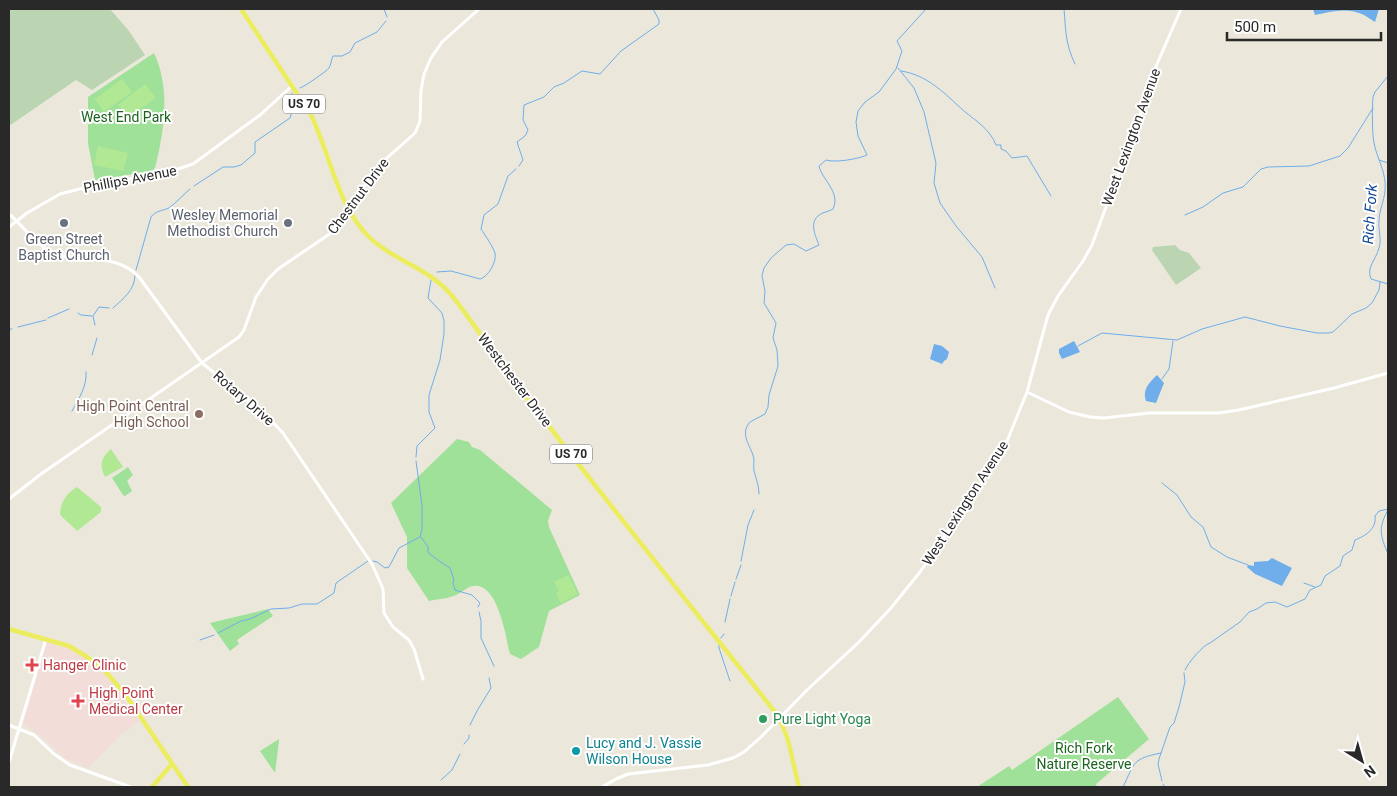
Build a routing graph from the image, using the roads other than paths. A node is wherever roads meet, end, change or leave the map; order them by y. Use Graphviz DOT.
graph roads {
  1 [pos="241,9"];
  2 [pos="478,9"];
  3 [pos="1181,9"];
  4 [pos="293,86"];
  5 [pos="348,209"];
  6 [pos="9,214"];
  7 [pos="16,220"];
  8 [pos="9,226"];
  9 [pos="202,363"];
  10 [pos="1388,373"];
  11 [pos="1027,392"];
  12 [pos="9,499"];
  13 [pos="9,629"];
  14 [pos="46,639"];
  15 [pos="423,679"];
  16 [pos="779,717"];
  17 [pos="9,725"];
  18 [pos="18,728"];
  19 [pos="9,762"];
  20 [pos="172,764"];
  21 [pos="132,787"];
  22 [pos="152,787"];
  23 [pos="188,787"];
  24 [pos="602,787"];
  25 [pos="800,787"];
  1 -- 4 [label="main road, Westchester Drive / US 70"];
  2 -- 5 [label="street, Chestnut Drive"];
  3 -- 11 [label="street, West Lexington Avenue"];
  4 -- 5 [label="main road, Westchester Drive / US 70"];
  4 -- 7 [label="street, Phillips Avenue"];
  5 -- 9 [label="street, Chestnut Drive"];
  5 -- 16 [label="main road, Westchester Drive / US 70"];
  6 -- 7 [label="street, Rotary Drive"];
  7 -- 8 [label="street, Phillips Avenue"];
  7 -- 9 [label="street, Rotary Drive"];
  9 -- 12 [label="street, Chestnut Drive"];
  9 -- 15 [label="street, Rotary Drive"];
  10 -- 11 [label="street"];
  11 -- 16 [label="street, West Lexington Avenue"];
  13 -- 14 [label="main road"];
  14 -- 18 [label="street"];
  14 -- 20 [label="main road"];
  16 -- 24 [label="street, West Lexington Avenue"];
  16 -- 25 [label="main road, Westchester Drive / US 70"];
  17 -- 18 [label="street"];
  18 -- 19 [label="street"];
  18 -- 21 [label="street"];
  20 -- 22 [label="main road"];
  20 -- 23 [label="main road"];
}
